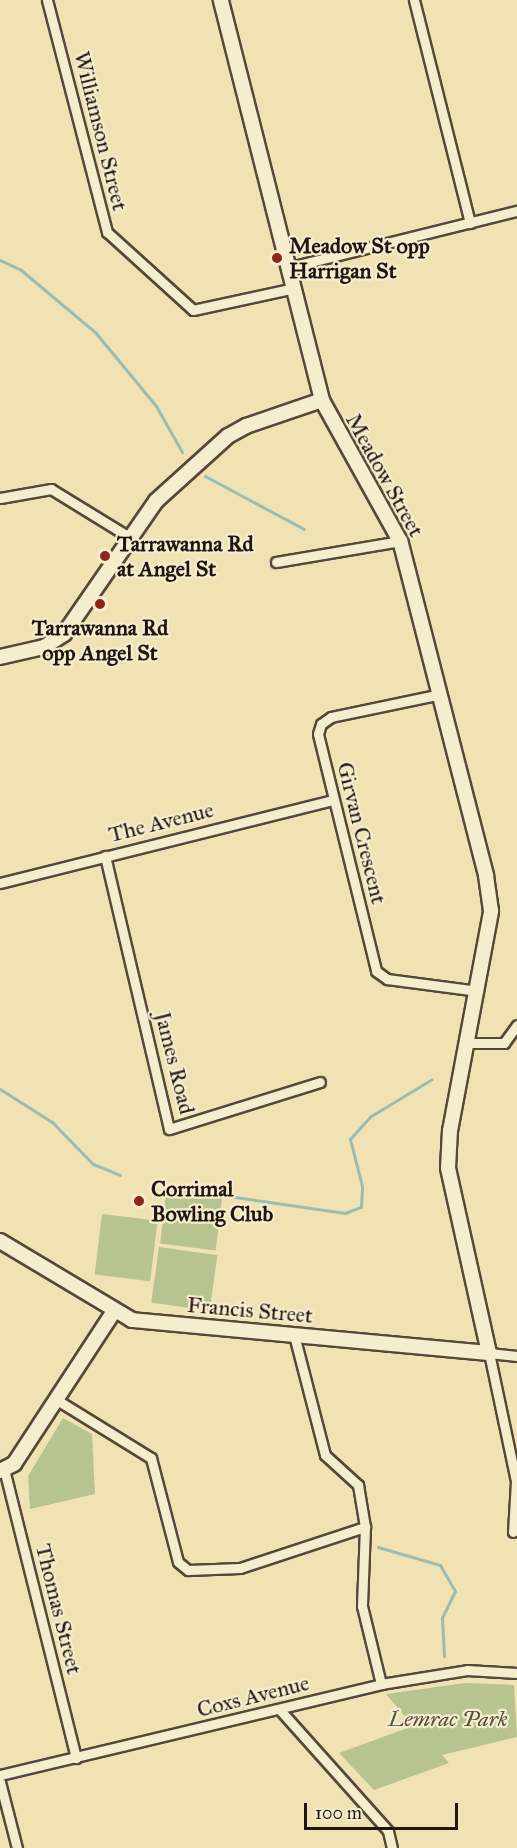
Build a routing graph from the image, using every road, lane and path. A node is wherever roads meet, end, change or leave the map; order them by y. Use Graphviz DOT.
graph roads {
  1 [pos="47,0"];
  2 [pos="221,0"];
  3 [pos="414,0"];
  4 [pos="517,211"];
  5 [pos="470,223"];
  6 [pos="290,267"];
  7 [pos="295,288"];
  8 [pos="322,400"];
  9 [pos="0,498"];
  10 [pos="129,537"];
  11 [pos="400,541"];
  12 [pos="276,562"];
  13 [pos="0,657"];
  14 [pos="441,694"];
  15 [pos="332,800"];
  16 [pos="105,856"];
  17 [pos="0,883"];
  18 [pos="478,991"];
  19 [pos="517,1025"];
  20 [pos="468,1043"];
  21 [pos="320,1082"];
  22 [pos="0,1241"];
  23 [pos="114,1311"];
  24 [pos="294,1335"];
  25 [pos="489,1353"];
  26 [pos="517,1356"];
  27 [pos="57,1400"];
  28 [pos="2,1470"];
  29 [pos="365,1527"];
  30 [pos="513,1532"];
  31 [pos="517,1673"];
  32 [pos="381,1684"];
  33 [pos="280,1710"];
  34 [pos="76,1758"];
  35 [pos="0,1775"];
  36 [pos="0,1782"];
  37 [pos="17,1848"];
  38 [pos="392,1848"];
  1 -- 7 [label="street, Williamson Street"];
  2 -- 6 [label="street, Meadow Street"];
  3 -- 5 [label="street"];
  4 -- 5 [label="street"];
  5 -- 6 [label="street"];
  6 -- 7 [label="street, Meadow Street"];
  7 -- 8 [label="street, Meadow Street"];
  8 -- 10 [label="street"];
  8 -- 11 [label="street, Meadow Street"];
  9 -- 10 [label="street"];
  10 -- 13 [label="street"];
  11 -- 12 [label="street"];
  11 -- 14 [label="street, Meadow Street"];
  14 -- 15 [label="street, Girvan Crescent"];
  14 -- 18 [label="street, Meadow Street"];
  15 -- 16 [label="street, The Avenue"];
  15 -- 18 [label="street, Girvan Crescent"];
  16 -- 17 [label="street, The Avenue"];
  16 -- 21 [label="street, James Road"];
  18 -- 20 [label="street, Meadow Street"];
  19 -- 20 [label="street"];
  20 -- 25 [label="street, Meadow Street"];
  22 -- 23 [label="street, Francis Street"];
  23 -- 24 [label="street, Francis Street"];
  23 -- 27 [label="street"];
  24 -- 25 [label="street, Francis Street"];
  24 -- 29 [label="street"];
  25 -- 26 [label="street, Francis Street"];
  25 -- 30 [label="street"];
  27 -- 28 [label="street"];
  27 -- 29 [label="street"];
  28 -- 34 [label="street, Thomas Street"];
  29 -- 32 [label="street"];
  31 -- 32 [label="street, Coxs Avenue"];
  32 -- 33 [label="street, Coxs Avenue"];
  33 -- 34 [label="street, Coxs Avenue"];
  33 -- 38 [label="street"];
  34 -- 35 [label="street, Coxs Avenue"];
  36 -- 37 [label="street"];
}
